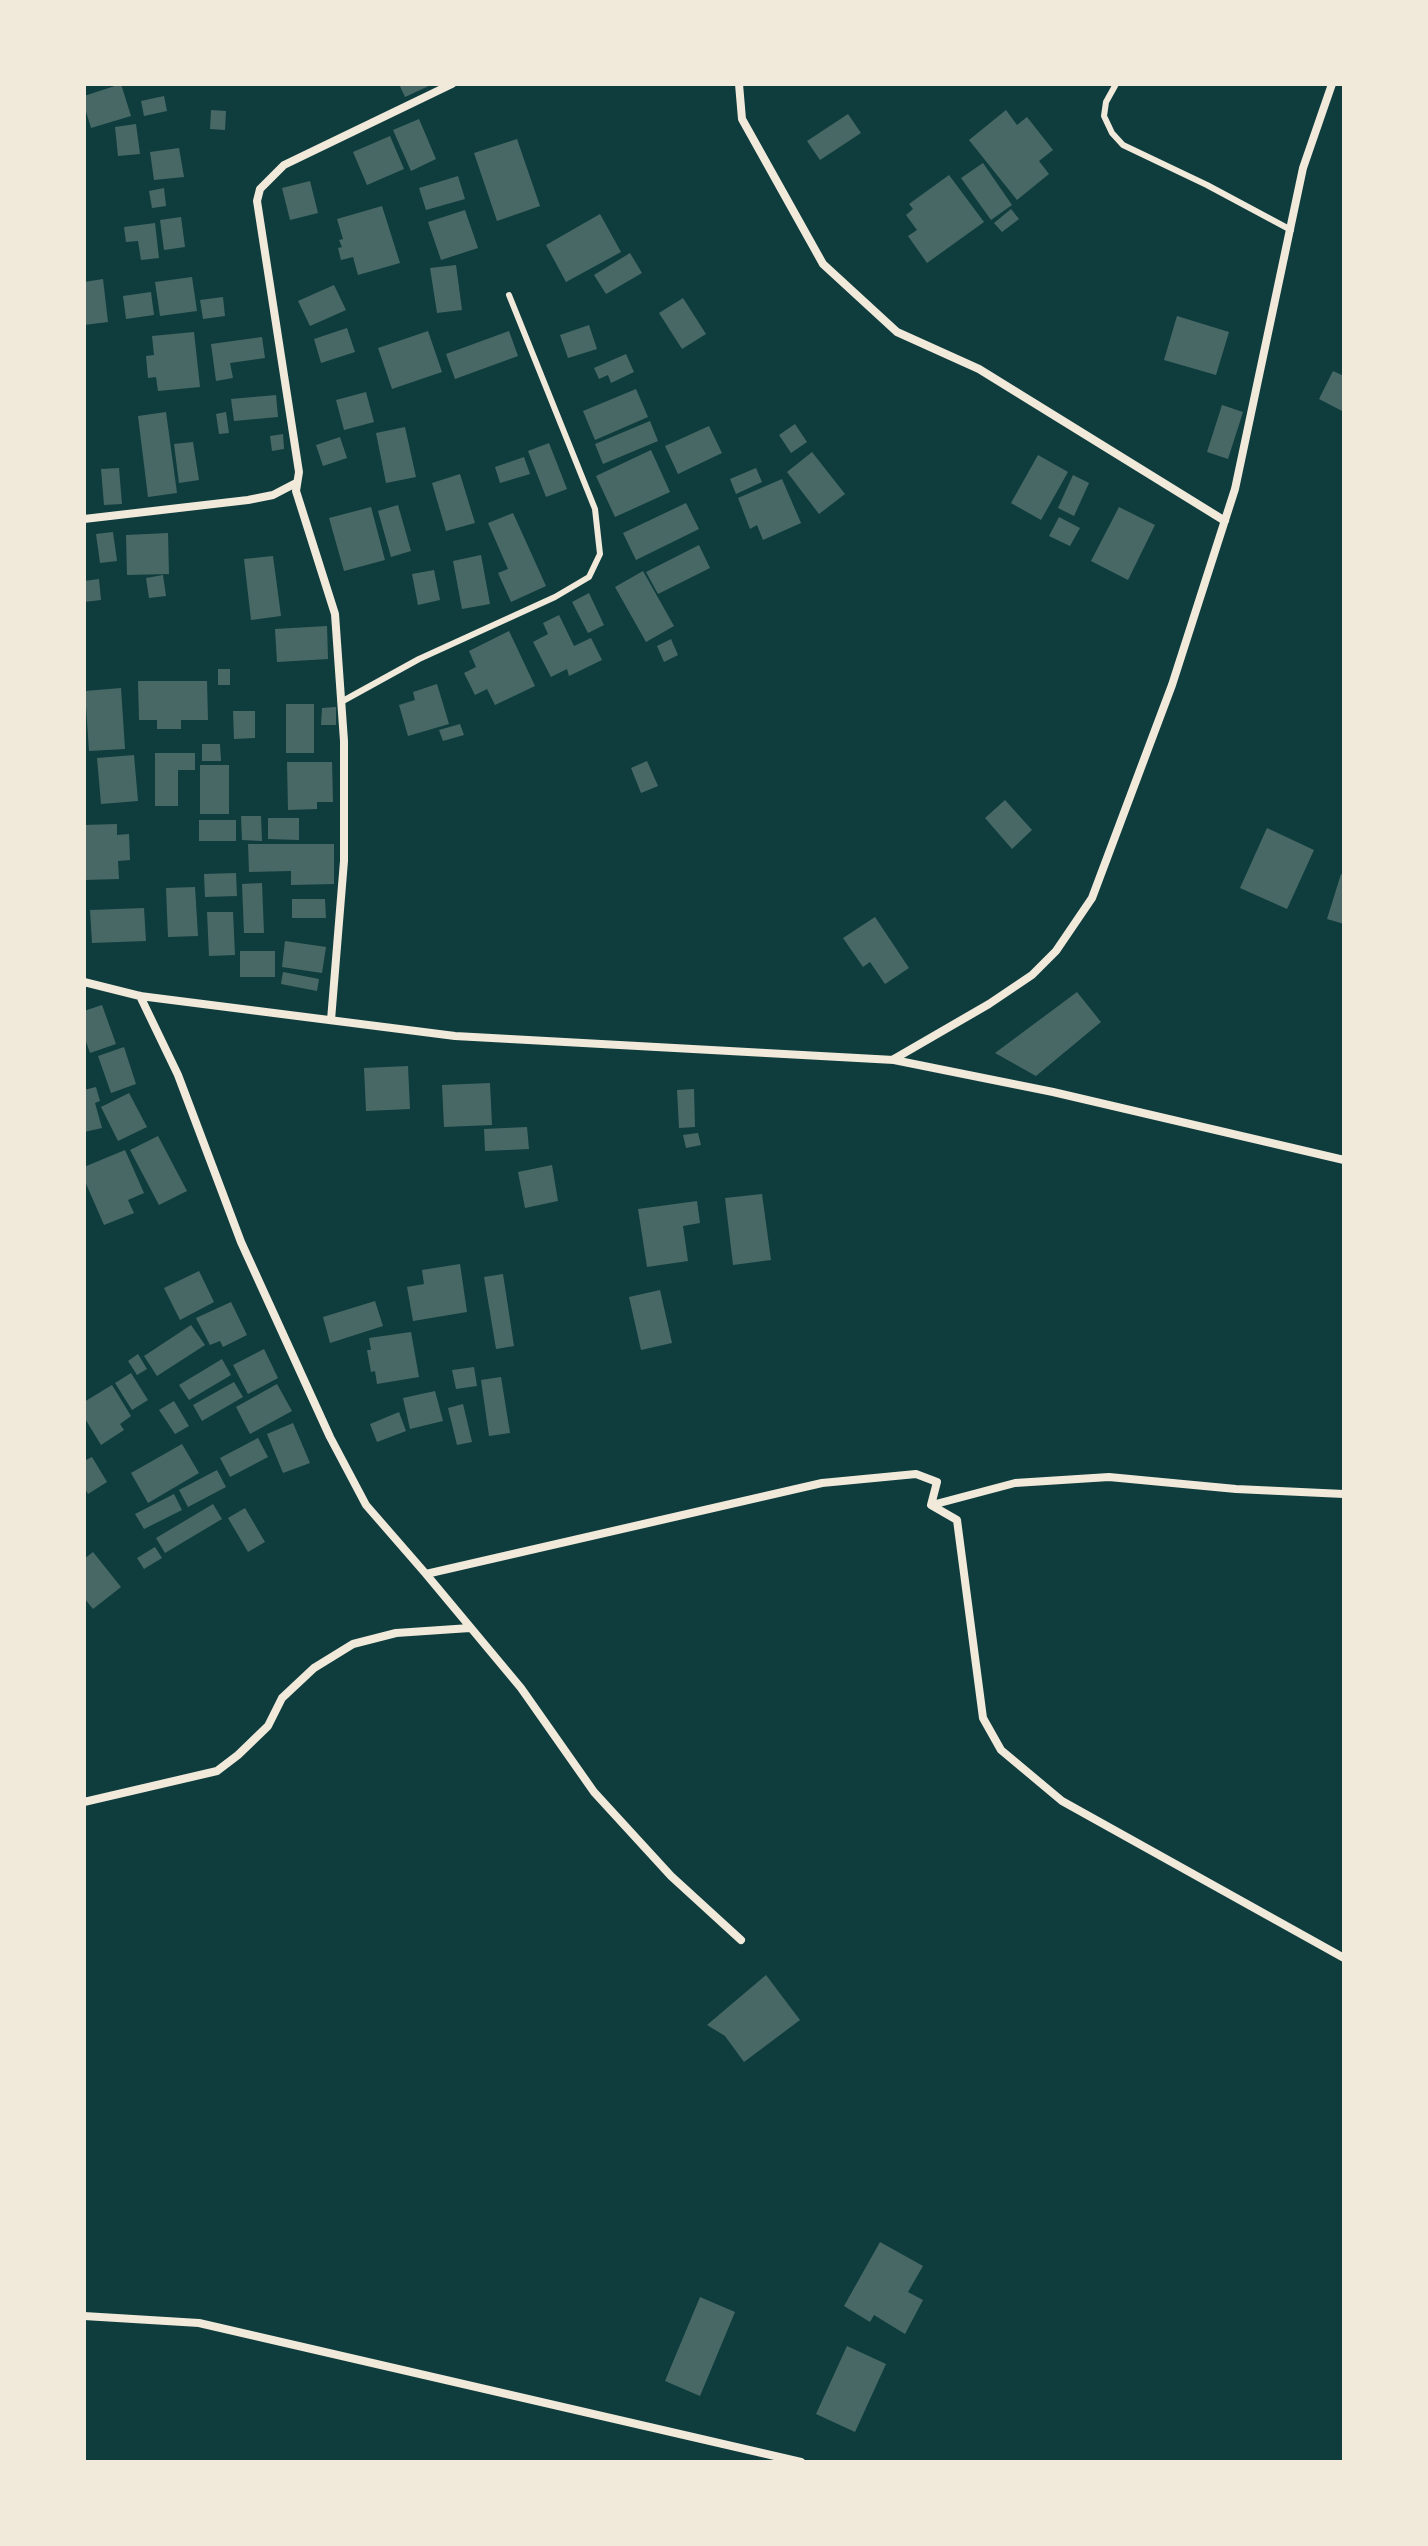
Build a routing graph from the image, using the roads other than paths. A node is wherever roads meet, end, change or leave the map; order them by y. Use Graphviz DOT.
graph roads {
  1 [pos="452,84"];
  2 [pos="739,84"];
  3 [pos="1116,84"];
  4 [pos="1332,84"];
  5 [pos="1291,230"];
  6 [pos="509,295"];
  7 [pos="296,483"];
  8 [pos="84,519"];
  9 [pos="1225,521"];
  10 [pos="341,702"];
  11 [pos="84,982"];
  12 [pos="140,996"];
  13 [pos="331,1020"];
  14 [pos="894,1060"];
  15 [pos="1344,1160"];
  16 [pos="1344,1494"];
  17 [pos="931,1505"];
  18 [pos="426,1574"];
  19 [pos="470,1628"];
  20 [pos="84,1802"];
  21 [pos="741,1940"];
  22 [pos="1344,1958"];
  23 [pos="84,2316"];
  24 [pos="801,2462"];
  1 -- 7 [label="street"];
  2 -- 9 [label="street"];
  3 -- 5 [label="lane"];
  4 -- 5 [label="street"];
  5 -- 9 [label="street"];
  6 -- 10 [label="lane"];
  7 -- 8 [label="street"];
  7 -- 10 [label="street"];
  9 -- 14 [label="street"];
  10 -- 13 [label="street"];
  11 -- 12 [label="street"];
  12 -- 13 [label="street"];
  12 -- 18 [label="street"];
  13 -- 14 [label="street"];
  14 -- 15 [label="street"];
  16 -- 17 [label="street"];
  17 -- 18 [label="street"];
  17 -- 22 [label="street"];
  18 -- 19 [label="street"];
  19 -- 20 [label="street"];
  19 -- 21 [label="street"];
  23 -- 24 [label="street"];
}
